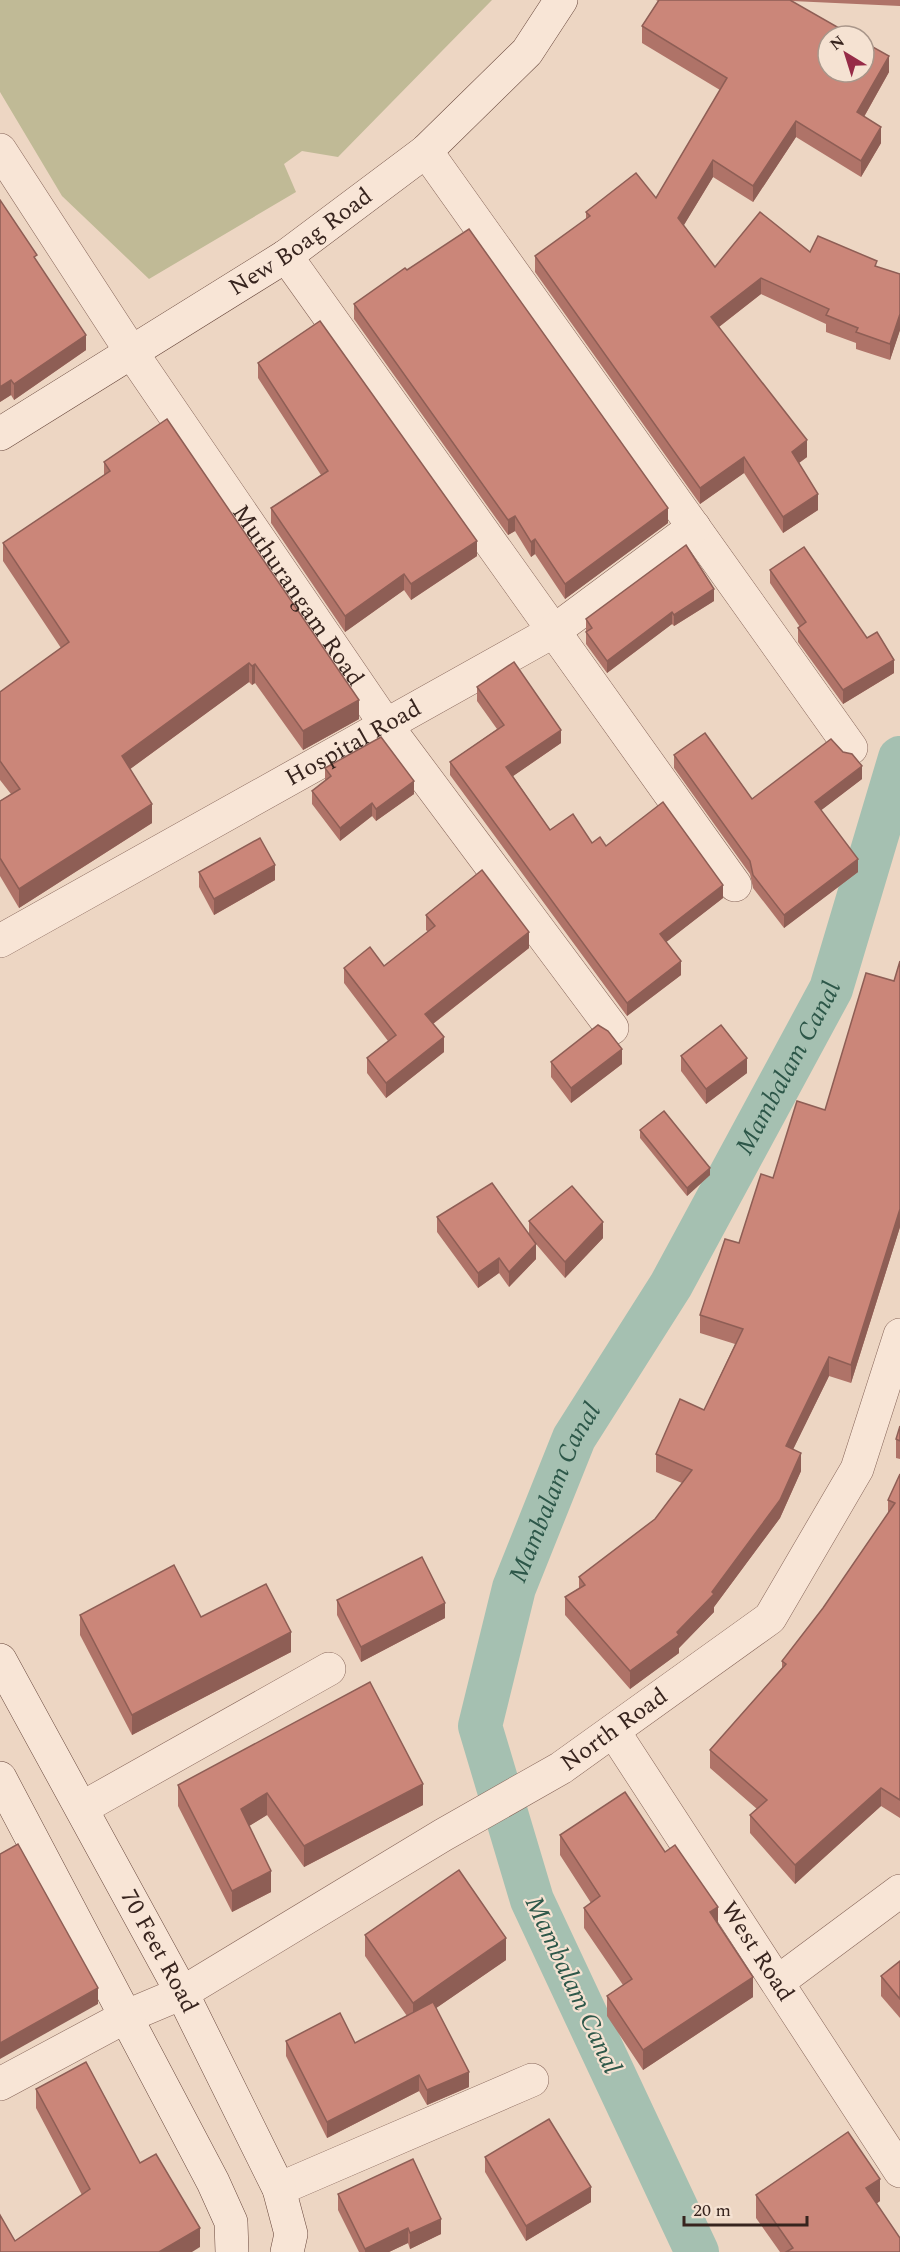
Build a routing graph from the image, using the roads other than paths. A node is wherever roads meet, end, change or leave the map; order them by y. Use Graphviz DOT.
graph roads {
  1 [pos="561,0"];
  2 [pos="426,151"];
  3 [pos="4,166"];
  4 [pos="286,256"];
  5 [pos="132,353"];
  6 [pos="0,434"];
  7 [pos="694,527"];
  8 [pos="554,631"];
  9 [pos="386,725"];
  10 [pos="851,748"];
  11 [pos="735,885"];
  12 [pos="0,941"];
  13 [pos="612,1028"];
  14 [pos="900,1335"];
  15 [pos="0,1660"];
  16 [pos="329,1669"];
  17 [pos="614,1732"];
  18 [pos="0,1778"];
  19 [pos="82,1808"];
  20 [pos="7,1811"];
  21 [pos="900,1891"];
  22 [pos="779,1982"];
  23 [pos="182,1993"];
  24 [pos="125,2017"];
  25 [pos="532,2080"];
  26 [pos="0,2084"];
  27 [pos="900,2171"];
  28 [pos="279,2189"];
  29 [pos="232,2252"];
  30 [pos="287,2252"];
  1 -- 2 [label="street, New Boag Road"];
  2 -- 4 [label="street, New Boag Road"];
  2 -- 7 [label="street"];
  3 -- 5 [label="street, Muthurangam Road"];
  4 -- 5 [label="street, New Boag Road"];
  4 -- 8 [label="street"];
  5 -- 6 [label="street, New Boag Road"];
  5 -- 9 [label="street, Muthurangam Road"];
  7 -- 8 [label="street, Hospital Road"];
  7 -- 10 [label="street"];
  8 -- 9 [label="street, Hospital Road"];
  8 -- 11 [label="street"];
  9 -- 12 [label="street, Hospital Road"];
  9 -- 13 [label="street, Muthurangam Road"];
  14 -- 17 [label="street, North Road"];
  15 -- 19 [label="street, 70 Feet Road"];
  16 -- 19 [label="street"];
  17 -- 22 [label="street, West Road"];
  17 -- 23 [label="street, North Road"];
  18 -- 20 [label="street"];
  19 -- 23 [label="street, 70 Feet Road"];
  20 -- 24 [label="street"];
  21 -- 22 [label="street"];
  22 -- 27 [label="street, West Road"];
  23 -- 24 [label="street, North Road"];
  23 -- 28 [label="street, 70 Feet Road"];
  24 -- 26 [label="street, North Road"];
  24 -- 29 [label="street"];
  25 -- 28 [label="street"];
  28 -- 30 [label="street, 70 Feet Road"];
}
